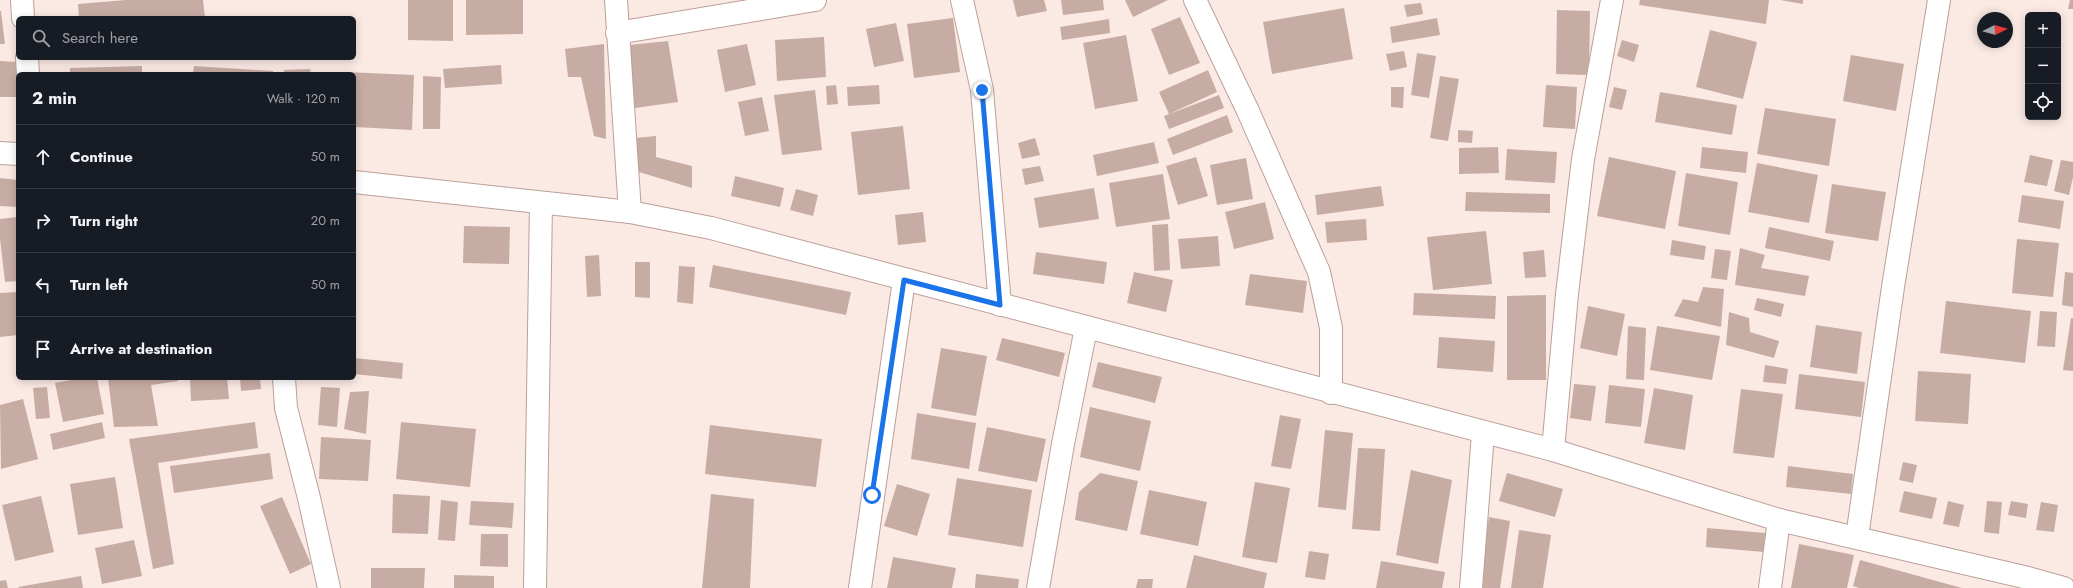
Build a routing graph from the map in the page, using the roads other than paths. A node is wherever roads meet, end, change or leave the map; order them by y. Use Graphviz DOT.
graph roads {
  1 [pos="22,0"];
  2 [pos="616,0"];
  3 [pos="815,0"];
  4 [pos="962,0"];
  5 [pos="1195,0"];
  6 [pos="1612,0"];
  7 [pos="1939,0"];
  8 [pos="23,16"];
  9 [pos="617,33"];
  10 [pos="27,60"];
  11 [pos="28,72"];
  12 [pos="0,153"];
  13 [pos="16,154"];
  14 [pos="356,182"];
  15 [pos="541,203"];
  16 [pos="630,212"];
  17 [pos="904,280"];
  18 [pos="1000,305"];
  19 [pos="1086,328"];
  20 [pos="284,380"];
  21 [pos="1331,393"];
  22 [pos="1483,433"];
  23 [pos="1552,450"];
  24 [pos="1780,520"];
  25 [pos="1857,537"];
  26 [pos="2028,583"];
  27 [pos="329,588"];
  28 [pos="534,588"];
  29 [pos="860,588"];
  30 [pos="1038,588"];
  31 [pos="1471,588"];
  32 [pos="1770,588"];
  33 [pos="2064,588"];
  1 -- 8 [label="street"];
  2 -- 9 [label="street"];
  3 -- 9 [label="street"];
  4 -- 18 [label="street"];
  5 -- 21 [label="street"];
  6 -- 23 [label="street"];
  7 -- 25 [label="street"];
  9 -- 16 [label="street"];
  10 -- 11 [label="street"];
  12 -- 13 [label="street"];
  14 -- 15 [label="street"];
  15 -- 16 [label="street"];
  15 -- 28 [label="street"];
  16 -- 17 [label="street"];
  17 -- 18 [label="street"];
  17 -- 29 [label="street"];
  18 -- 19 [label="street"];
  19 -- 21 [label="street"];
  19 -- 30 [label="street"];
  20 -- 27 [label="street"];
  21 -- 22 [label="street"];
  22 -- 23 [label="street"];
  22 -- 31 [label="street"];
  23 -- 24 [label="street"];
  24 -- 25 [label="street"];
  24 -- 32 [label="street"];
  25 -- 26 [label="street"];
  26 -- 33 [label="street"];
}
